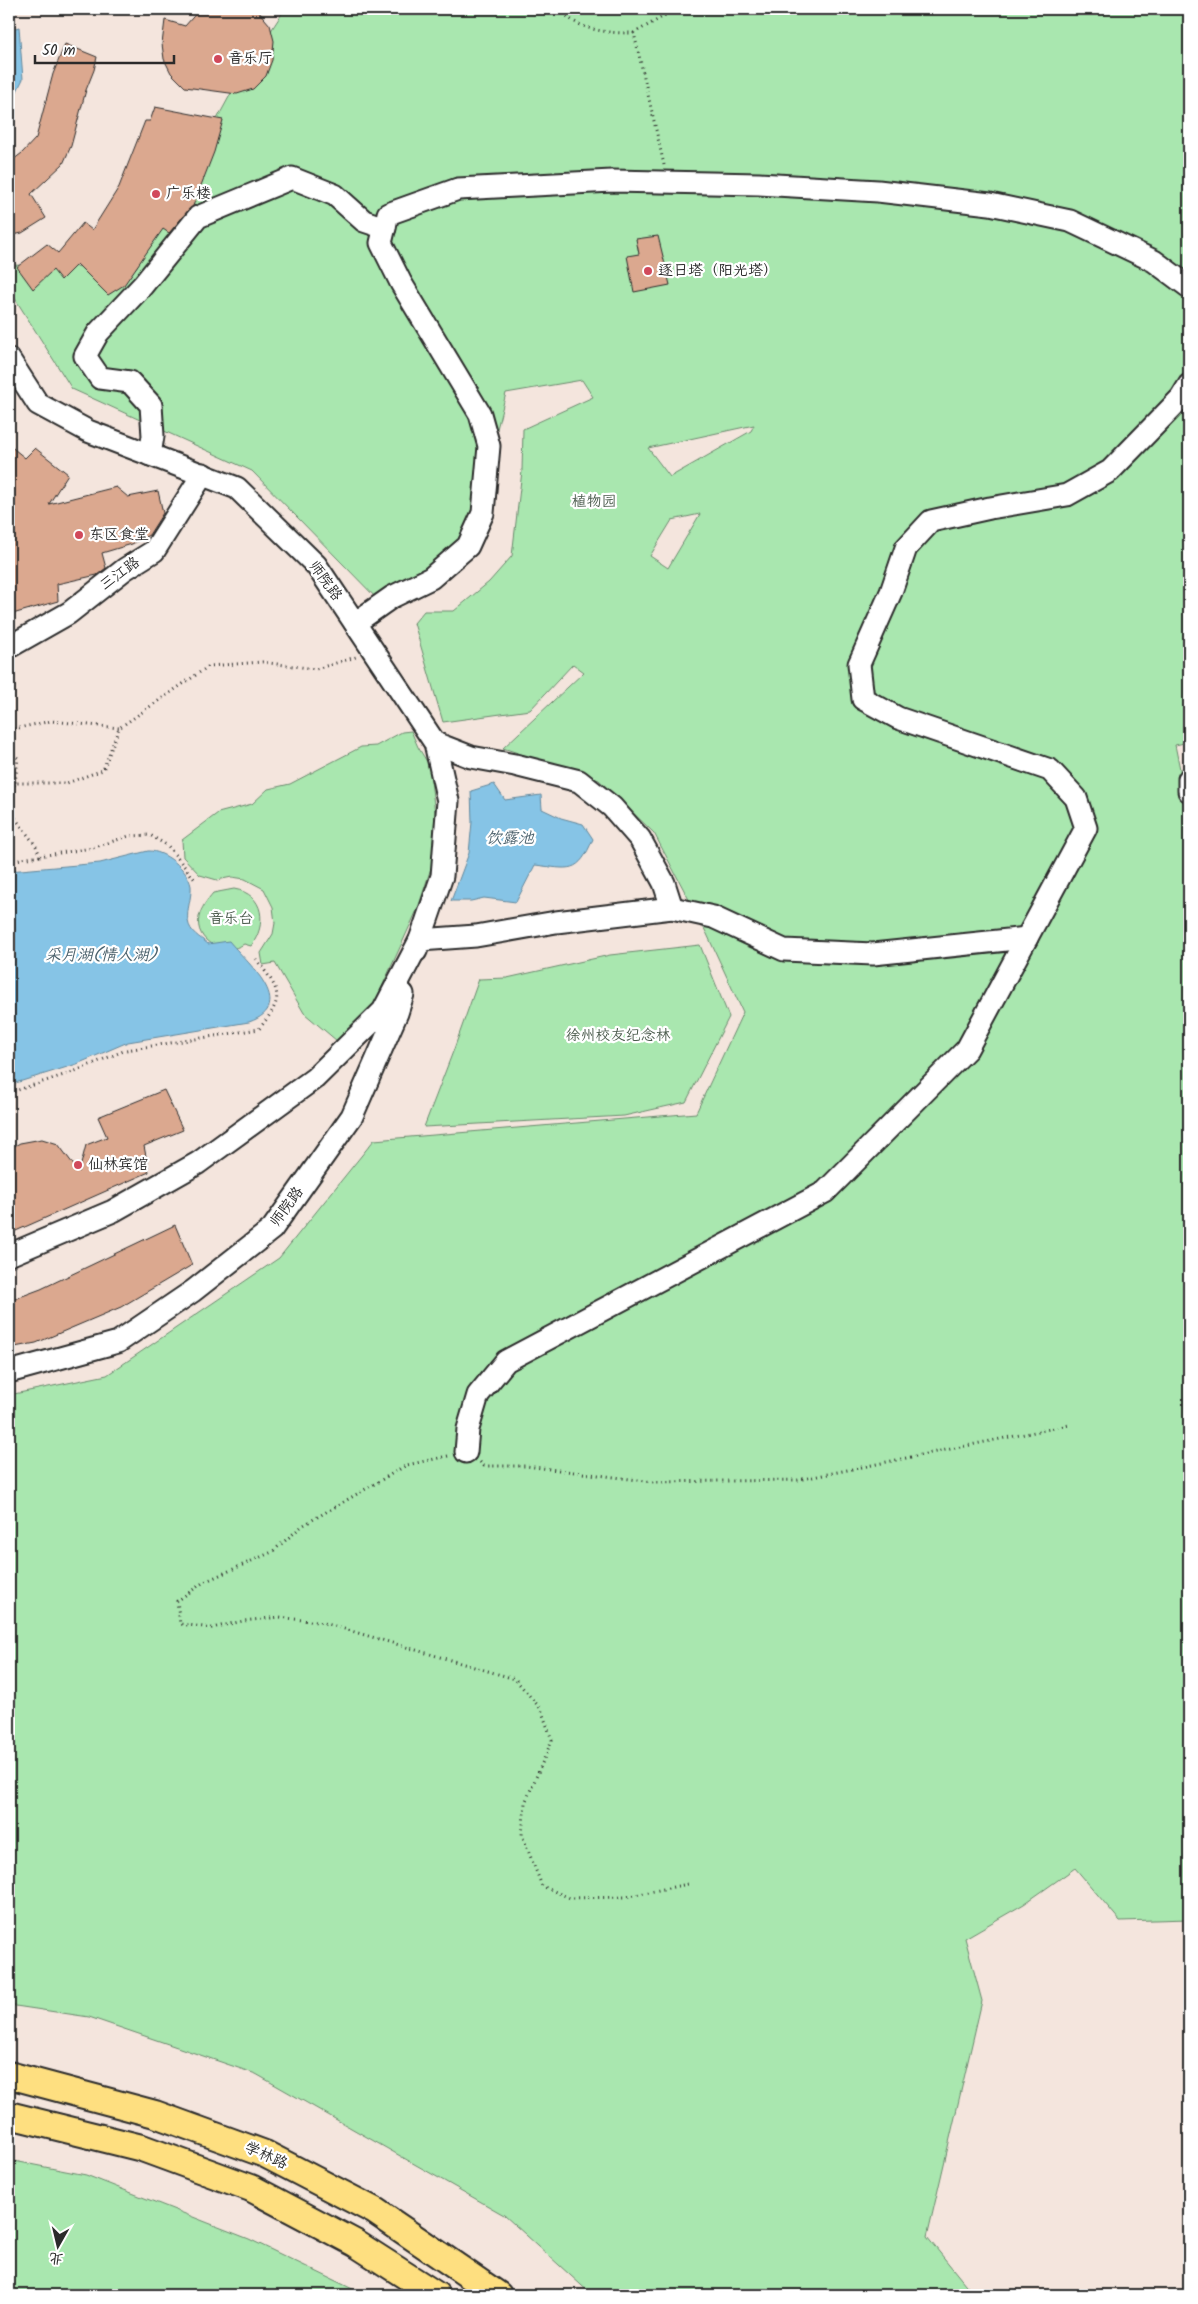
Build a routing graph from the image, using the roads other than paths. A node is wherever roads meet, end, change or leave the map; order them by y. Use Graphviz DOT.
graph roads {
  1 [pos="385,228"];
  2 [pos="1189,287"];
  3 [pos="9,359"];
  4 [pos="1189,385"];
  5 [pos="150,455"];
  6 [pos="203,474"];
  7 [pos="355,623"];
  8 [pos="9,647"];
  9 [pos="435,743"];
  10 [pos="1189,779"];
  11 [pos="1189,791"];
  12 [pos="672,908"];
  13 [pos="1027,938"];
  14 [pos="420,940"];
  15 [pos="9,1255"];
  16 [pos="9,1372"];
  17 [pos="466,1452"];
  18 [pos="9,2075"];
  19 [pos="9,2115"];
  20 [pos="436,2295"];
  21 [pos="498,2295"];
  1 -- 2 [label="street"];
  1 -- 5 [label="street"];
  1 -- 7 [label="street"];
  3 -- 5 [label="street, 师院路"];
  4 -- 13 [label="street"];
  5 -- 6 [label="street, 师院路"];
  6 -- 7 [label="street, 师院路"];
  6 -- 8 [label="street, 三江路"];
  7 -- 9 [label="street, 师院路"];
  9 -- 12 [label="street"];
  9 -- 14 [label="street, 师院路"];
  10 -- 11 [label="street"];
  12 -- 13 [label="street"];
  12 -- 14 [label="street"];
  13 -- 17 [label="street"];
  14 -- 15 [label="street, 师院路"];
  14 -- 16 [label="street, 师院路"];
  18 -- 21 [label="main road, 学林路"];
  19 -- 20 [label="main road"];
}
